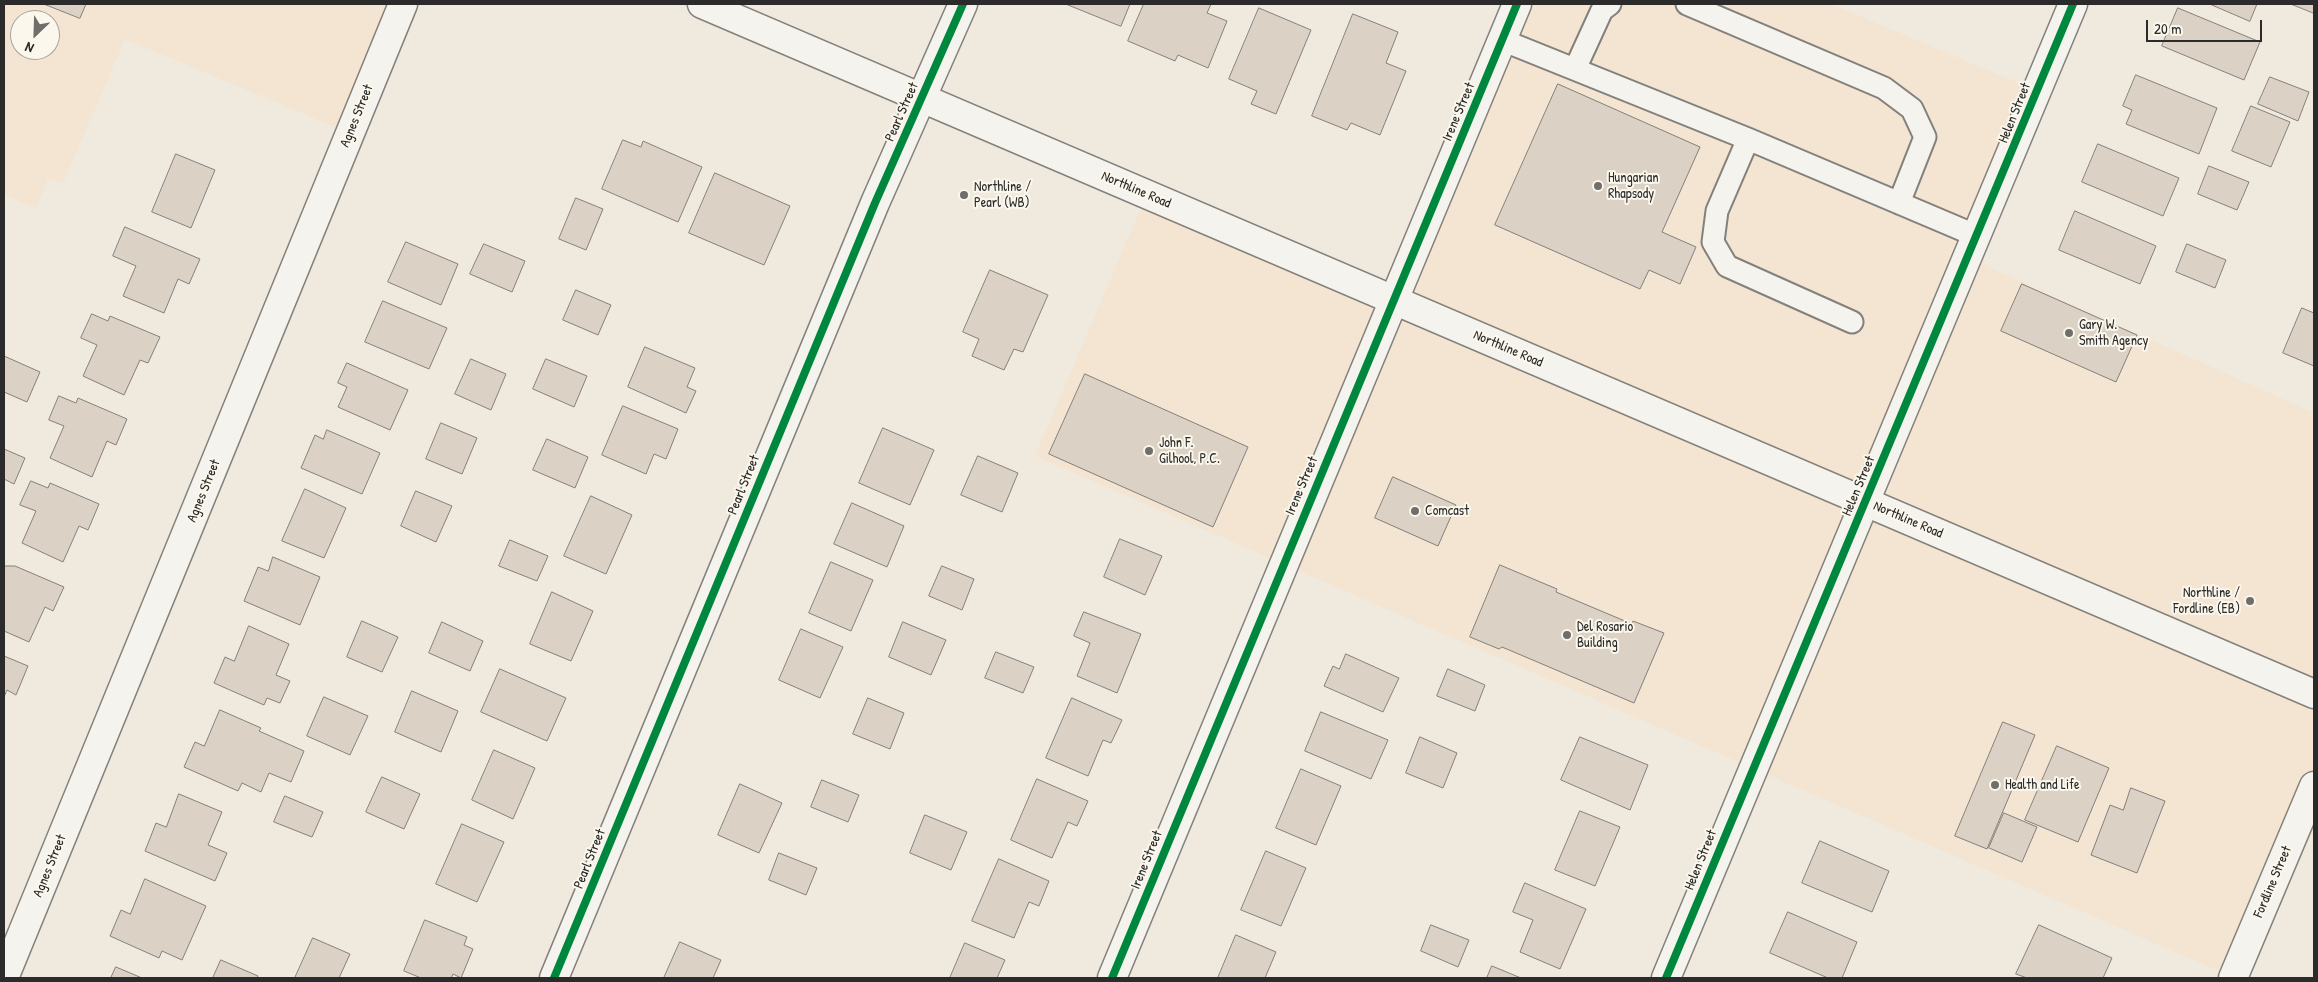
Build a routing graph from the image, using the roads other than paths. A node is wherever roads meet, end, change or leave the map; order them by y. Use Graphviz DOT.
graph roads {
  1 [pos="403,4"];
  2 [pos="702,4"];
  3 [pos="963,4"];
  4 [pos="1517,4"];
  5 [pos="1610,4"];
  6 [pos="1687,4"];
  7 [pos="2073,4"];
  8 [pos="1502,40"];
  9 [pos="1575,69"];
  10 [pos="922,98"];
  11 [pos="1748,139"];
  12 [pos="1900,204"];
  13 [pos="1977,236"];
  14 [pos="1394,300"];
  15 [pos="1852,322"];
  16 [pos="1866,502"];
  17 [pos="2314,694"];
  18 [pos="2314,786"];
  19 [pos="4,978"];
  20 [pos="554,978"];
  21 [pos="1112,978"];
  22 [pos="1666,978"];
  23 [pos="2233,978"];
  1 -- 19 [label="street, Agnes Street"];
  2 -- 10 [label="street, Northline Road"];
  3 -- 10 [label="street, Pearl Street"];
  4 -- 8 [label="street, Irene Street"];
  5 -- 9 [label="lane"];
  6 -- 12 [label="lane"];
  7 -- 13 [label="street, Helen Street"];
  8 -- 9 [label="lane"];
  8 -- 14 [label="street, Irene Street"];
  9 -- 11 [label="lane"];
  10 -- 14 [label="street, Northline Road"];
  10 -- 20 [label="street, Pearl Street"];
  11 -- 12 [label="lane"];
  11 -- 15 [label="lane"];
  12 -- 13 [label="lane"];
  13 -- 16 [label="street, Helen Street"];
  14 -- 16 [label="street, Northline Road"];
  14 -- 21 [label="street, Irene Street"];
  16 -- 17 [label="street, Northline Road"];
  16 -- 22 [label="street, Helen Street"];
  18 -- 23 [label="street, Fordline Street"];
}
